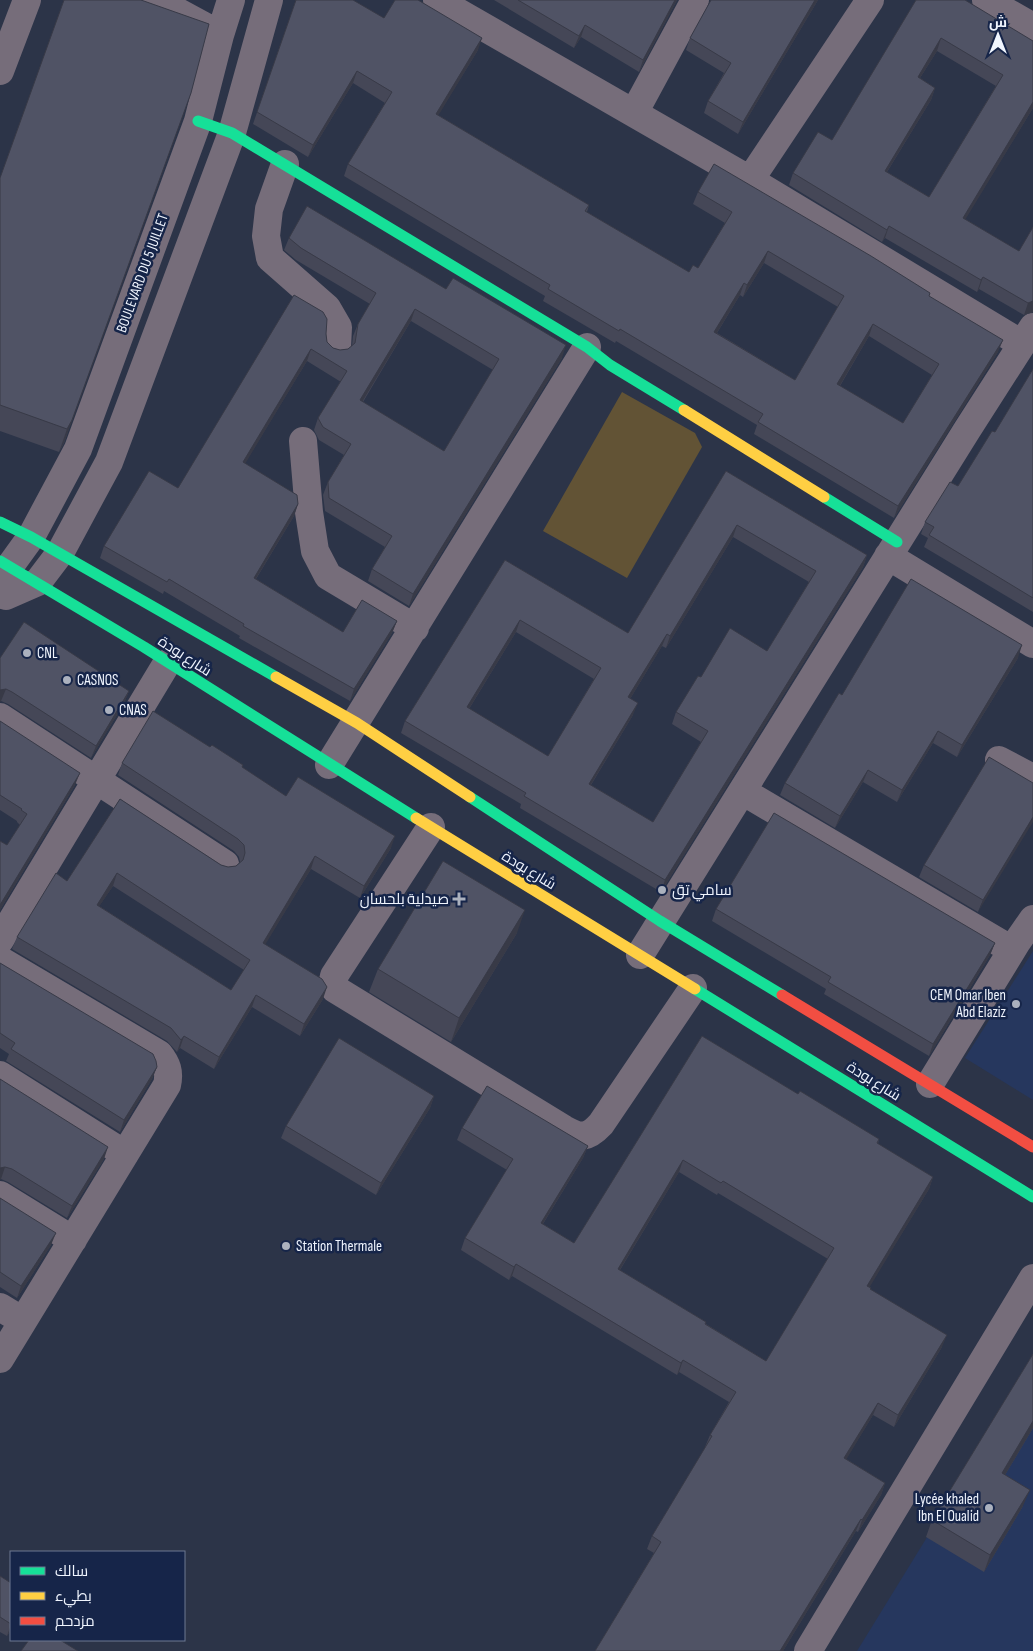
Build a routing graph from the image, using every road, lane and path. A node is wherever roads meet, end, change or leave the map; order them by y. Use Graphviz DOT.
graph roads {
  1 [pos="27,0"];
  2 [pos="156,0"];
  3 [pos="231,0"];
  4 [pos="269,0"];
  5 [pos="438,0"];
  6 [pos="695,0"];
  7 [pos="870,0"];
  8 [pos="986,0"];
  9 [pos="1033,27"];
  10 [pos="220,35"];
  11 [pos="0,71"];
  12 [pos="634,113"];
  13 [pos="198,121"];
  14 [pos="232,133"];
  15 [pos="285,164"];
  16 [pos="750,180"];
  17 [pos="1027,335"];
  18 [pos="337,346"];
  19 [pos="587,347"];
  20 [pos="303,441"];
  21 [pos="0,522"];
  22 [pos="32,537"];
  23 [pos="893,549"];
  24 [pos="60,554"];
  25 [pos="5,564"];
  26 [pos="38,582"];
  27 [pos="3,601"];
  28 [pos="415,628"];
  29 [pos="1033,644"];
  30 [pos="167,663"];
  31 [pos="0,717"];
  32 [pos="357,723"];
  33 [pos="1000,760"];
  34 [pos="329,765"];
  35 [pos="1033,778"];
  36 [pos="96,780"];
  37 [pos="742,791"];
  38 [pos="431,827"];
  39 [pos="226,864"];
  40 [pos="1033,919"];
  41 [pos="660,921"];
  42 [pos="0,940"];
  43 [pos="1012,950"];
  44 [pos="640,955"];
  45 [pos="0,960"];
  46 [pos="693,988"];
  47 [pos="0,1074"];
  48 [pos="930,1084"];
  49 [pos="1033,1147"];
  50 [pos="125,1154"];
  51 [pos="0,1195"];
  52 [pos="1033,1197"];
  53 [pos="73,1240"];
  54 [pos="1033,1278"];
  55 [pos="0,1307"];
  56 [pos="23,1321"];
  57 [pos="0,1359"];
  58 [pos="808,1651"];
  1 -- 11 [label="street"];
  2 -- 10 [label="street"];
  3 -- 10 [label="street, BOULEVARD DU 5 JUILLET"];
  4 -- 14 [label="street"];
  5 -- 12 [label="street"];
  6 -- 12 [label="street"];
  7 -- 16 [label="street"];
  8 -- 9 [label="street"];
  10 -- 13 [label="street, BOULEVARD DU 5 JUILLET"];
  12 -- 16 [label="street"];
  13 -- 14 [label="street"];
  13 -- 22 [label="street, BOULEVARD DU 5 JUILLET"];
  14 -- 15 [label="street"];
  14 -- 24 [label="street"];
  15 -- 18 [label="street"];
  15 -- 19 [label="street"];
  16 -- 17 [label="street"];
  17 -- 23 [label="street"];
  19 -- 23 [label="street"];
  19 -- 28 [label="street"];
  20 -- 28 [label="street"];
  21 -- 22 [label="street, شارع بودة"];
  22 -- 24 [label="street, شارع بودة"];
  22 -- 25 [label="street, BOULEVARD DU 5 JUILLET"];
  23 -- 29 [label="street"];
  23 -- 37 [label="street"];
  24 -- 26 [label="street"];
  24 -- 32 [label="street, شارع بودة"];
  25 -- 26 [label="street, شارع بودة"];
  25 -- 27 [label="street"];
  26 -- 27 [label="street"];
  26 -- 30 [label="street, شارع بودة"];
  28 -- 32 [label="street"];
  30 -- 34 [label="street, شارع بودة"];
  30 -- 36 [label="street"];
  31 -- 36 [label="street"];
  32 -- 34 [label="street"];
  32 -- 41 [label="street, شارع بودة"];
  33 -- 35 [label="street"];
  34 -- 38 [label="street, شارع بودة"];
  36 -- 39 [label="street"];
  36 -- 42 [label="street"];
  37 -- 41 [label="street"];
  37 -- 43 [label="street"];
  38 -- 44 [label="street, شارع بودة"];
  38 -- 46 [label="street"];
  40 -- 43 [label="street"];
  41 -- 44 [label="street"];
  41 -- 48 [label="street, شارع بودة"];
  43 -- 48 [label="street"];
  44 -- 46 [label="street, شارع بودة"];
  45 -- 50 [label="street"];
  46 -- 52 [label="street, شارع بودة"];
  47 -- 50 [label="street"];
  48 -- 49 [label="street, شارع بودة"];
  50 -- 53 [label="street"];
  51 -- 53 [label="street"];
  53 -- 56 [label="street"];
  54 -- 58 [label="street"];
  55 -- 56 [label="street"];
  56 -- 57 [label="street"];
}
